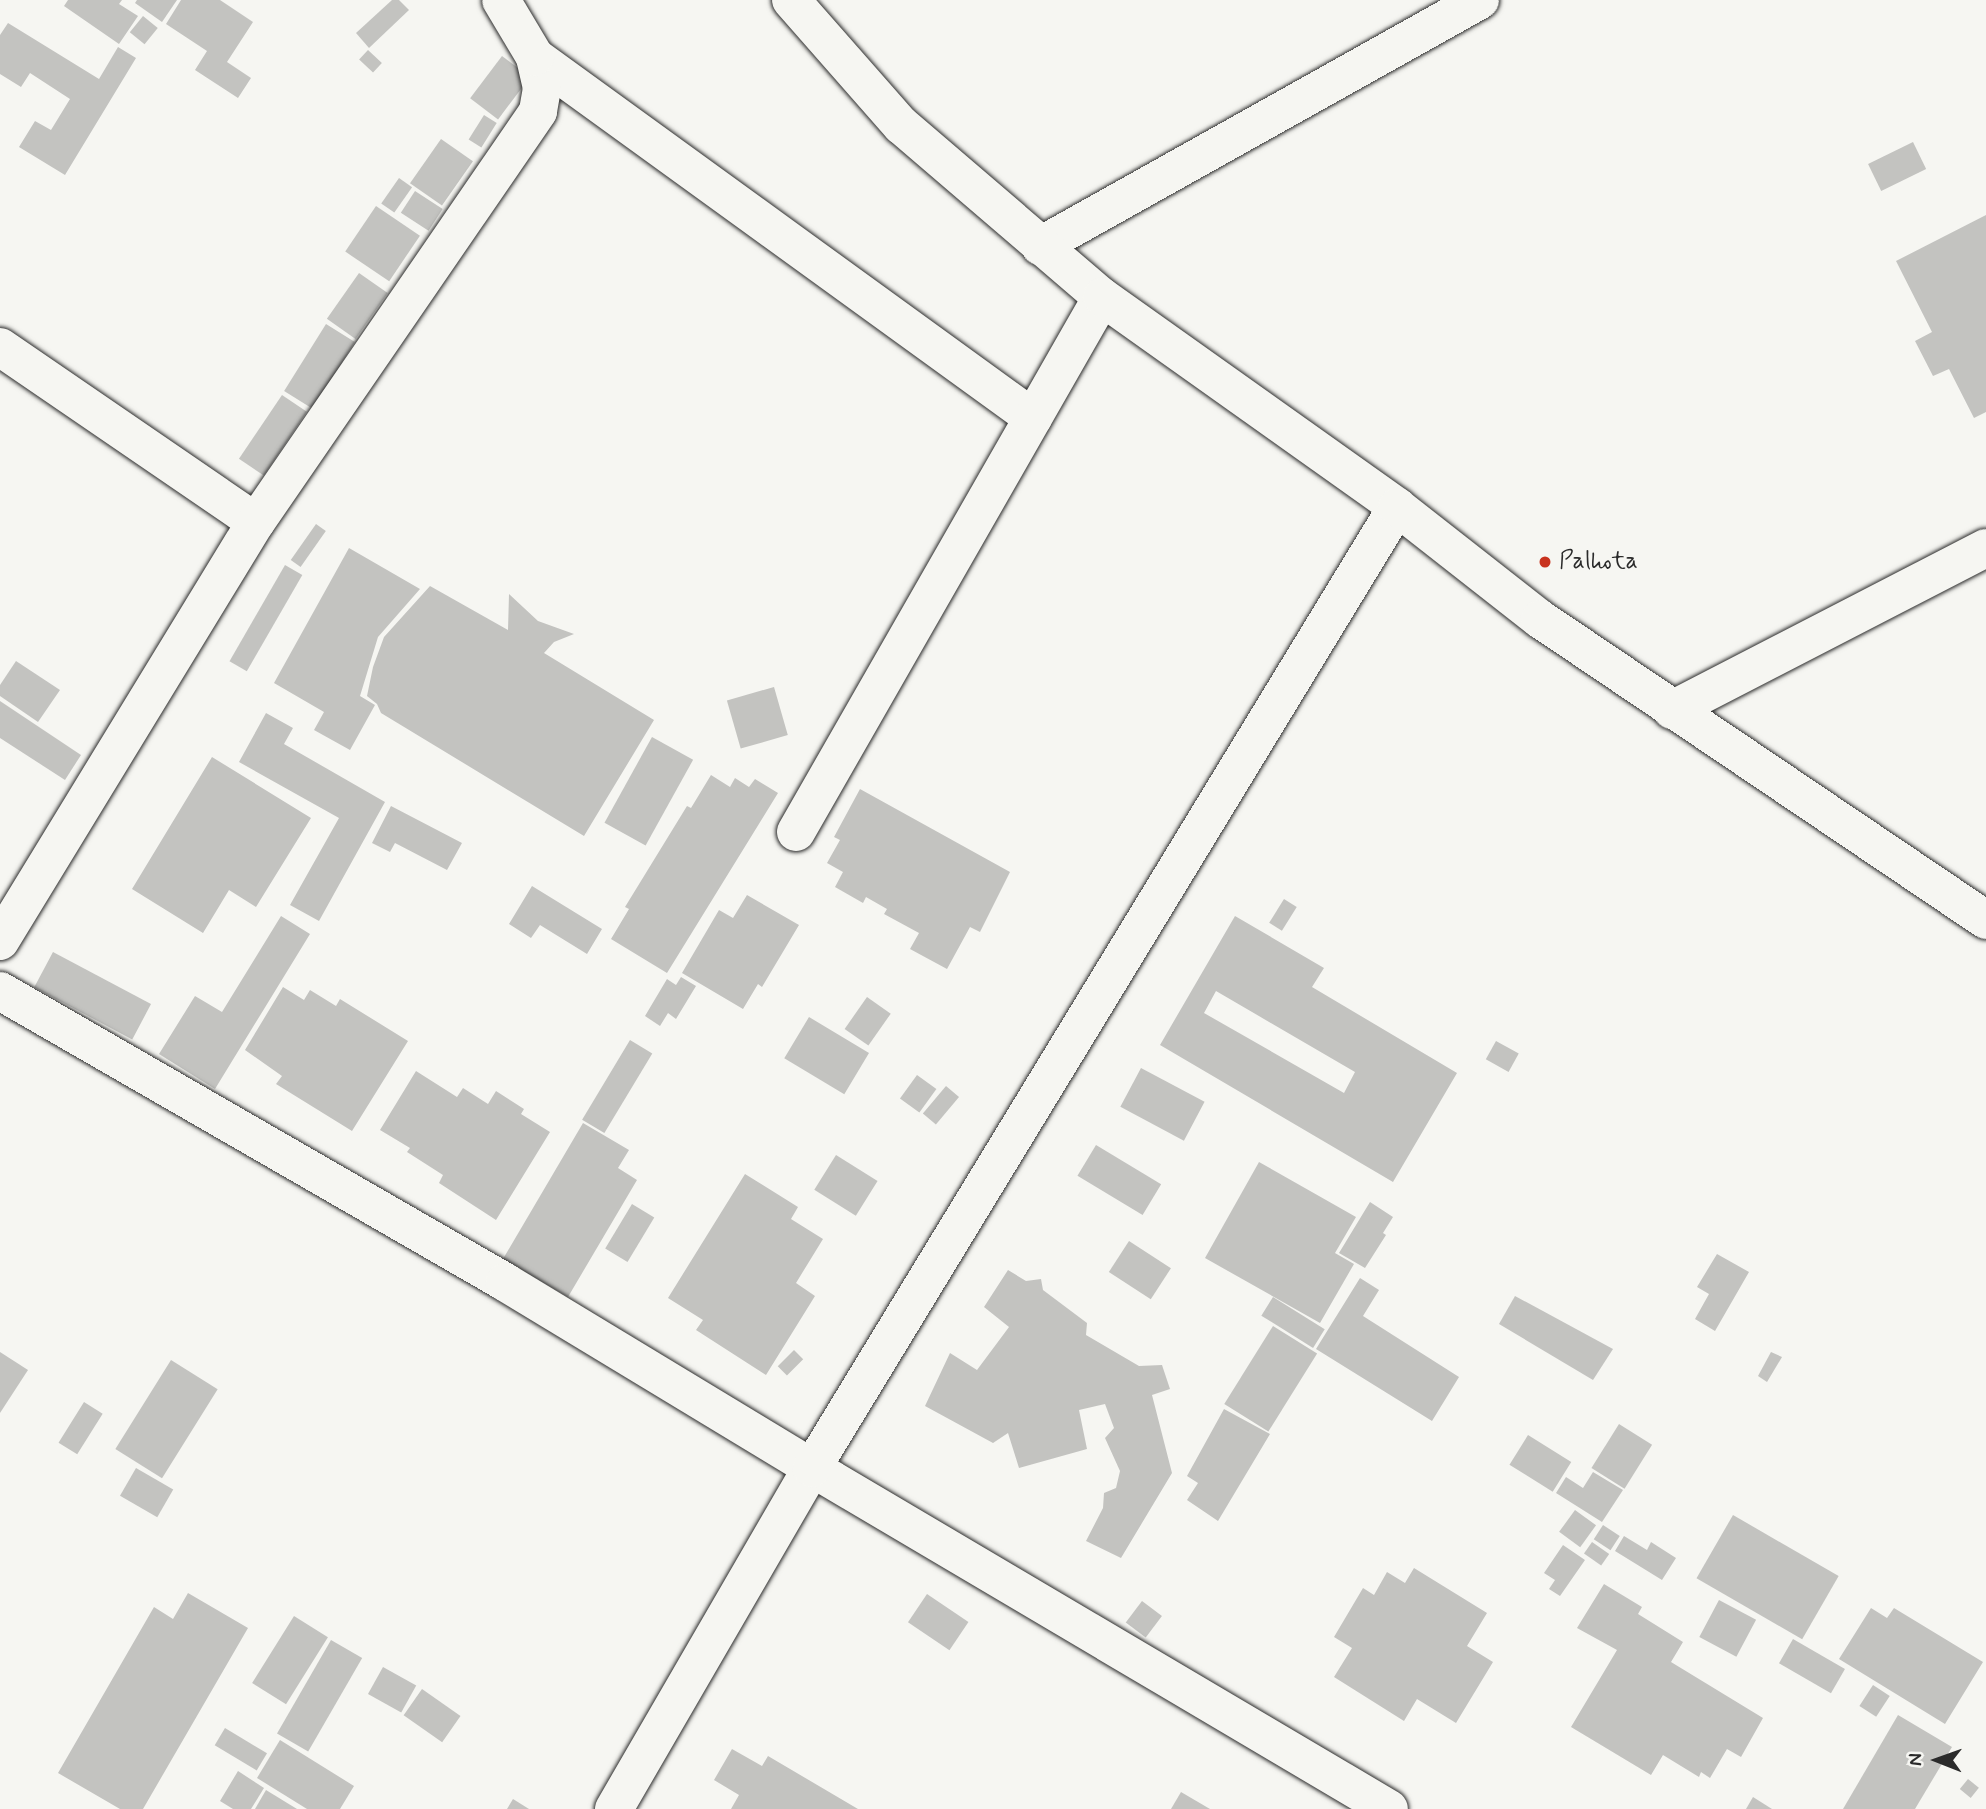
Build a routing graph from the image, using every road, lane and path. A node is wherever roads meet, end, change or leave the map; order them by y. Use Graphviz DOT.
graph roads {
  1 [pos="501,0"];
  2 [pos="791,0"];
  3 [pos="1480,0"];
  4 [pos="535,57"];
  5 [pos="1040,246"];
  6 [pos="1101,297"];
  7 [pos="0,346"];
  8 [pos="1033,418"];
  9 [pos="1397,507"];
  10 [pos="256,522"];
  11 [pos="1986,548"];
  12 [pos="1672,710"];
  13 [pos="796,832"];
  14 [pos="1986,920"];
  15 [pos="0,941"];
  16 [pos="0,991"];
  17 [pos="812,1468"];
  18 [pos="614,1809"];
  19 [pos="1389,1809"];
  1 -- 4 [label="street"];
  2 -- 5 [label="street"];
  3 -- 5 [label="street"];
  4 -- 8 [label="street"];
  4 -- 10 [label="street"];
  5 -- 6 [label="street"];
  6 -- 8 [label="street"];
  6 -- 9 [label="street"];
  7 -- 10 [label="street"];
  8 -- 13 [label="street"];
  9 -- 12 [label="street"];
  9 -- 17 [label="street"];
  10 -- 15 [label="street"];
  11 -- 12 [label="street"];
  12 -- 14 [label="street"];
  16 -- 17 [label="street"];
  17 -- 18 [label="street"];
  17 -- 19 [label="street"];
}
